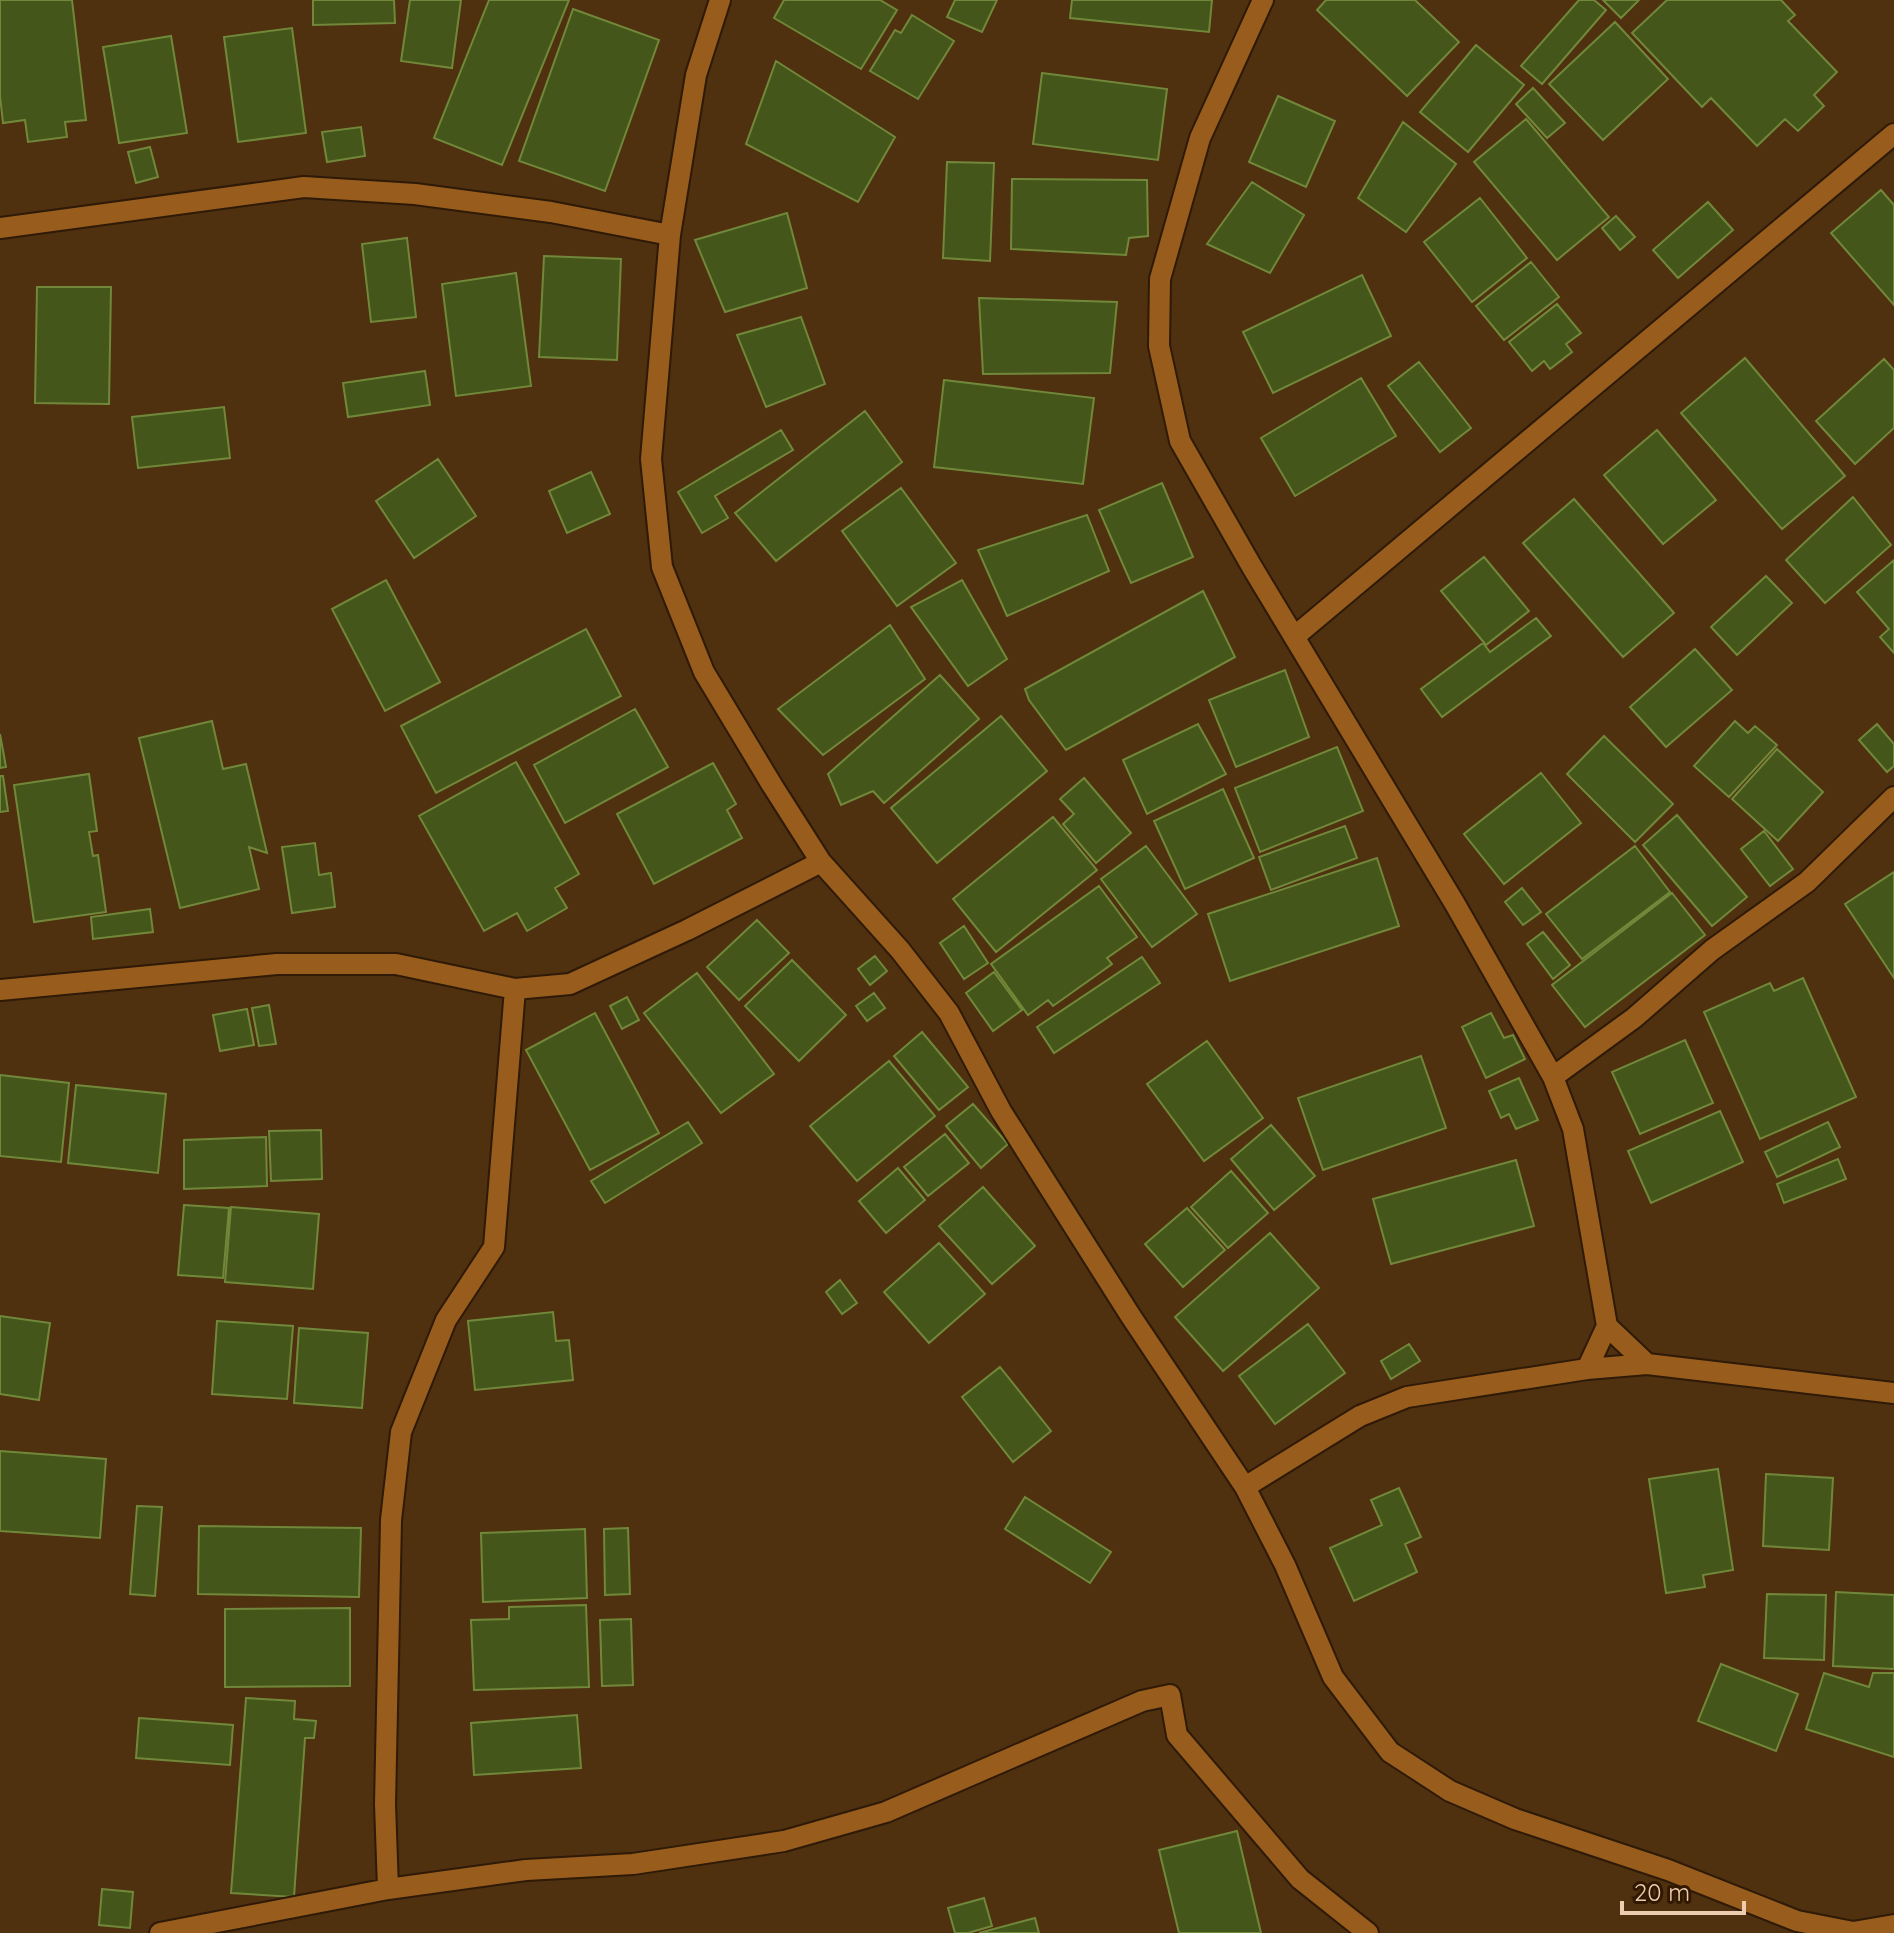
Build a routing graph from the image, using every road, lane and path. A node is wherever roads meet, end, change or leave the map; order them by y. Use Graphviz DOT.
graph roads {
  1 [pos="720,0"];
  2 [pos="1263,0"];
  3 [pos="1894,134"];
  4 [pos="0,228"];
  5 [pos="670,235"];
  6 [pos="1294,637"];
  7 [pos="1894,797"];
  8 [pos="821,862"];
  9 [pos="515,989"];
  10 [pos="0,990"];
  11 [pos="1553,1077"];
  12 [pos="1607,1326"];
  13 [pos="1647,1364"];
  14 [pos="1587,1369"];
  15 [pos="1894,1393"];
  16 [pos="1245,1487"];
  17 [pos="388,1889"];
  18 [pos="1894,1925"];
  19 [pos="160,1933"];
  20 [pos="1368,1933"];
  1 -- 5 [label="street"];
  2 -- 6 [label="street"];
  3 -- 6 [label="street"];
  4 -- 5 [label="street"];
  5 -- 8 [label="street"];
  6 -- 11 [label="street"];
  7 -- 11 [label="street"];
  8 -- 9 [label="street"];
  8 -- 16 [label="street"];
  9 -- 10 [label="street"];
  9 -- 17 [label="street"];
  11 -- 12 [label="street"];
  12 -- 13 [label="street"];
  12 -- 14 [label="street"];
  13 -- 14 [label="street"];
  13 -- 15 [label="street"];
  14 -- 16 [label="street"];
  16 -- 18 [label="street"];
  17 -- 19 [label="street"];
  17 -- 20 [label="street"];
}
